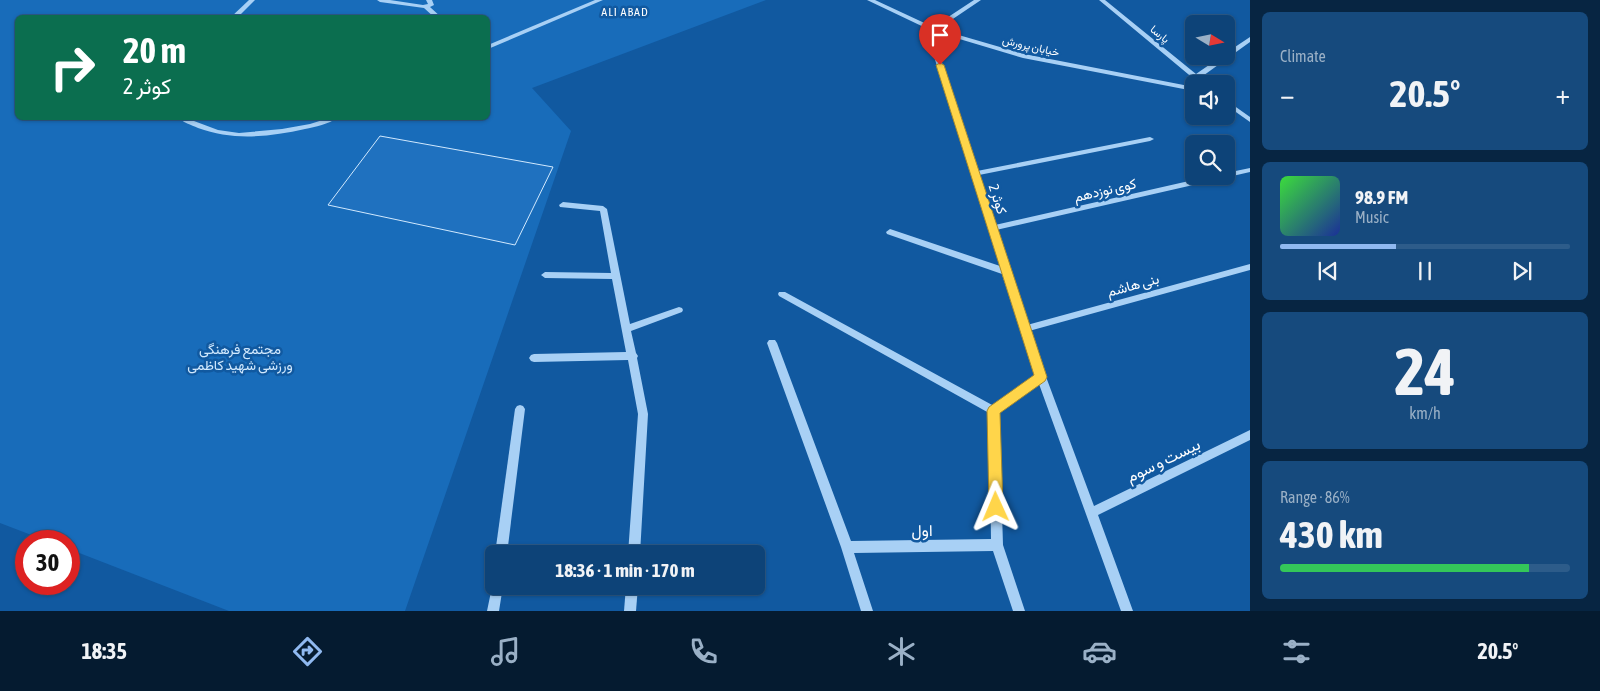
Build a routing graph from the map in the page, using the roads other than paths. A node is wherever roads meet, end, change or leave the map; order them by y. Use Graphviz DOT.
graph roads {
  1 [pos="252,0"];
  2 [pos="380,0"];
  3 [pos="429,0"];
  4 [pos="600,0"];
  5 [pos="870,0"];
  6 [pos="978,0"];
  7 [pos="1102,0"];
  8 [pos="426,7"];
  9 [pos="236,15"];
  10 [pos="435,15"];
  11 [pos="932,29"];
  12 [pos="1250,39"];
  13 [pos="490,46"];
  14 [pos="1235,50"];
  15 [pos="1214,65"];
  16 [pos="1195,75"];
  17 [pos="1200,75"];
  18 [pos="1185,87"];
  19 [pos="1235,109"];
  20 [pos="186,120"];
  21 [pos="330,120"];
  22 [pos="1250,120"];
  23 [pos="1150,139"];
  24 [pos="1250,170"];
  25 [pos="1235,173"];
  26 [pos="974,174"];
  27 [pos="1185,185"];
  28 [pos="563,205"];
  29 [pos="992,228"];
  30 [pos="890,232"];
  31 [pos="1250,267"];
  32 [pos="1007,272"];
  33 [pos="546,275"];
  34 [pos="617,276"];
  35 [pos="782,294"];
  36 [pos="679,310"];
  37 [pos="627,329"];
  38 [pos="1024,329"];
  39 [pos="772,343"];
  40 [pos="632,356"];
  41 [pos="534,358"];
  42 [pos="1041,377"];
  43 [pos="520,409"];
  44 [pos="994,411"];
  45 [pos="1250,436"];
  46 [pos="1091,513"];
  47 [pos="502,545"];
  48 [pos="635,545"];
  49 [pos="997,545"];
  50 [pos="847,547"];
  51 [pos="496,595"];
  52 [pos="631,595"];
  53 [pos="493,611"];
  54 [pos="630,611"];
  55 [pos="867,611"];
  56 [pos="1019,611"];
  57 [pos="1127,611"];
  1 -- 9 [label="street"];
  2 -- 8 [label="street"];
  3 -- 8 [label="street"];
  4 -- 13 [label="street"];
  5 -- 11 [label="street, خیابان پرورش"];
  6 -- 11 [label="street"];
  7 -- 16 [label="street, پارسا"];
  8 -- 10 [label="street"];
  11 -- 18 [label="street, خیابان پرورش"];
  11 -- 26 [label="street, کوثر 2"];
  12 -- 14 [label="street"];
  15 -- 17 [label="street"];
  19 -- 22 [label="street"];
  20 -- 21 [label="street"];
  23 -- 26 [label="street"];
  24 -- 25 [label="street, کوی نوزدهم"];
  26 -- 29 [label="street, کوثر 2"];
  27 -- 29 [label="street, کوی نوزدهم"];
  28 -- 34 [label="street"];
  29 -- 32 [label="street, کوثر 2"];
  30 -- 32 [label="street"];
  31 -- 38 [label="street, بنی هاشم"];
  32 -- 38 [label="street, کوثر 2"];
  33 -- 34 [label="street"];
  34 -- 37 [label="street"];
  35 -- 44 [label="street"];
  36 -- 37 [label="street"];
  37 -- 40 [label="street"];
  38 -- 42 [label="street, کوثر 2"];
  39 -- 50 [label="street"];
  40 -- 41 [label="street"];
  40 -- 48 [label="street"];
  42 -- 44 [label="street"];
  42 -- 46 [label="street, کوثر 2"];
  43 -- 47 [label="street"];
  44 -- 49 [label="street"];
  45 -- 46 [label="street, بیست و سوم"];
  46 -- 57 [label="street, کوثر 2"];
  49 -- 50 [label="street, اول"];
  49 -- 56 [label="street"];
  50 -- 55 [label="street"];
  51 -- 53 [label="street"];
  52 -- 54 [label="street"];
}
